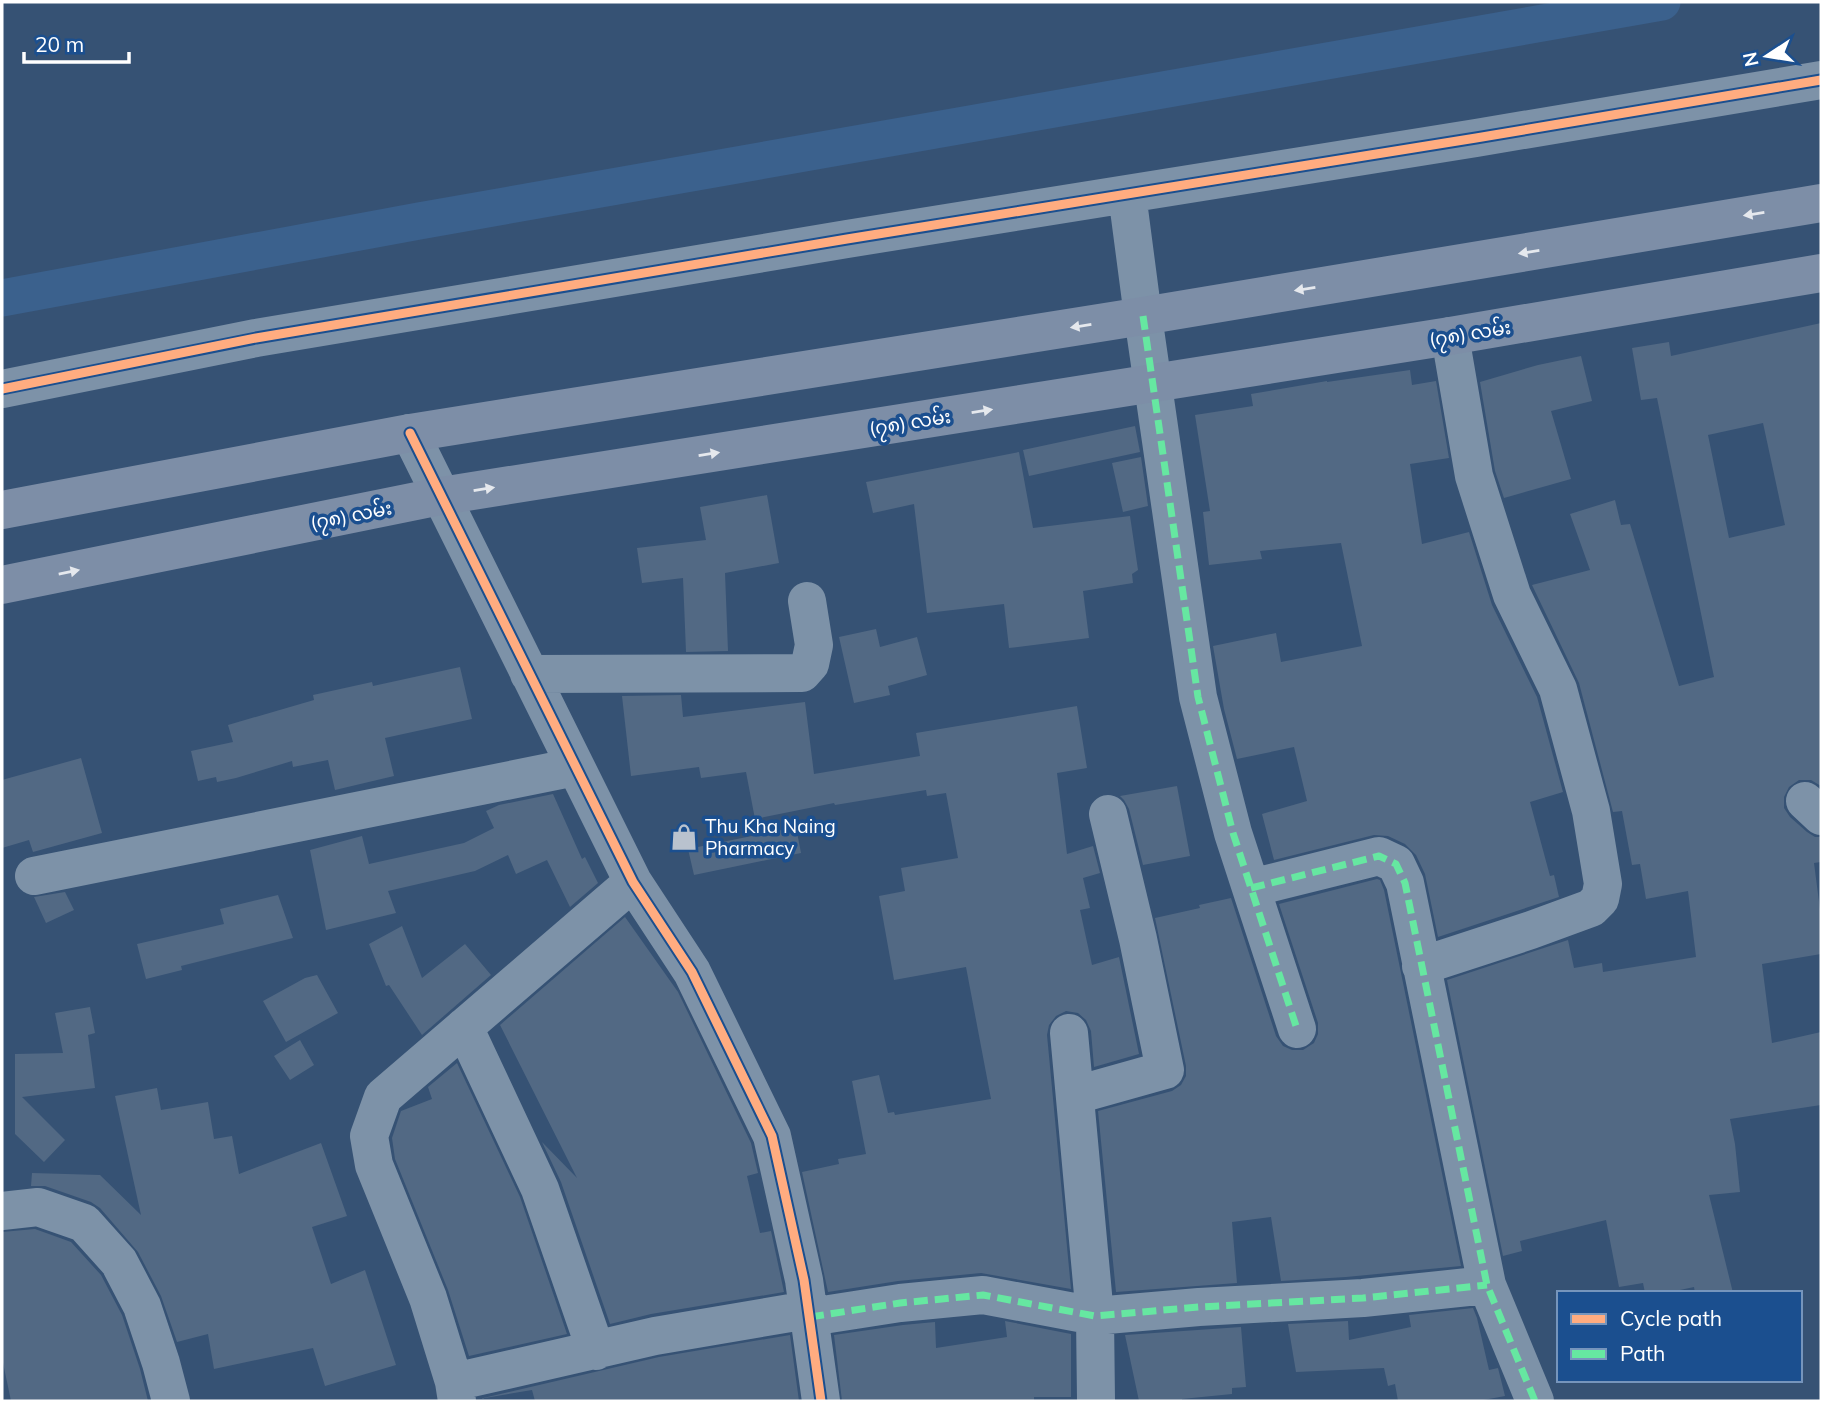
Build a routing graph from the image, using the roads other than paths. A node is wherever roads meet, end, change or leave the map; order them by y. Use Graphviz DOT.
graph roads {
  1 [pos="1821,80"];
  2 [pos="1127,194"];
  3 [pos="1821,203"];
  4 [pos="1821,273"];
  5 [pos="1143,316"];
  6 [pos="1450,336"];
  7 [pos="1153,383"];
  8 [pos="2,389"];
  9 [pos="410,433"];
  10 [pos="442,496"];
  11 [pos="2,510"];
  12 [pos="2,585"];
  13 [pos="807,601"];
  14 [pos="529,674"];
  15 [pos="575,766"];
  16 [pos="1108,814"];
  17 [pos="34,876"];
  18 [pos="633,882"];
  19 [pos="1251,888"];
  20 [pos="1421,966"];
  21 [pos="464,1027"];
  22 [pos="1297,1029"];
  23 [pos="1069,1033"];
  24 [pos="1076,1095"];
  25 [pos="2,1211"];
  26 [pos="1487,1285"];
  27 [pos="809,1313"];
  28 [pos="1095,1316"];
  29 [pos="596,1351"];
  30 [pos="456,1392"];
  31 [pos="171,1401"];
  32 [pos="821,1401"];
  33 [pos="1096,1401"];
  34 [pos="1535,1401"];
  1 -- 2 [label="street"];
  2 -- 5 [label="street"];
  2 -- 8 [label="street"];
  3 -- 5 [label="main road, one-way"];
  4 -- 6 [label="main road, (၇၈) လမ်း"];
  5 -- 7 [label="street"];
  5 -- 9 [label="main road, one-way"];
  6 -- 7 [label="main road, (၇၈) လမ်း"];
  6 -- 20 [label="street"];
  10 -- 7 [label="main road, (၇၈) လမ်း, one-way"];
  7 -- 19 [label="street"];
  9 -- 10 [label="street"];
  9 -- 11 [label="main road"];
  12 -- 10 [label="main road, (၇၈) လမ်း, one-way"];
  10 -- 14 [label="street"];
  13 -- 14 [label="street"];
  14 -- 15 [label="street"];
  15 -- 17 [label="street"];
  15 -- 18 [label="street"];
  16 -- 24 [label="street"];
  18 -- 21 [label="street"];
  18 -- 27 [label="street"];
  19 -- 20 [label="street"];
  19 -- 22 [label="street"];
  20 -- 26 [label="street"];
  21 -- 29 [label="street"];
  21 -- 30 [label="street"];
  23 -- 24 [label="street"];
  24 -- 28 [label="street"];
  25 -- 31 [label="street"];
  26 -- 28 [label="street"];
  26 -- 34 [label="street"];
  27 -- 28 [label="street"];
  27 -- 29 [label="street"];
  27 -- 32 [label="street"];
  28 -- 33 [label="street"];
  29 -- 30 [label="street"];
}
